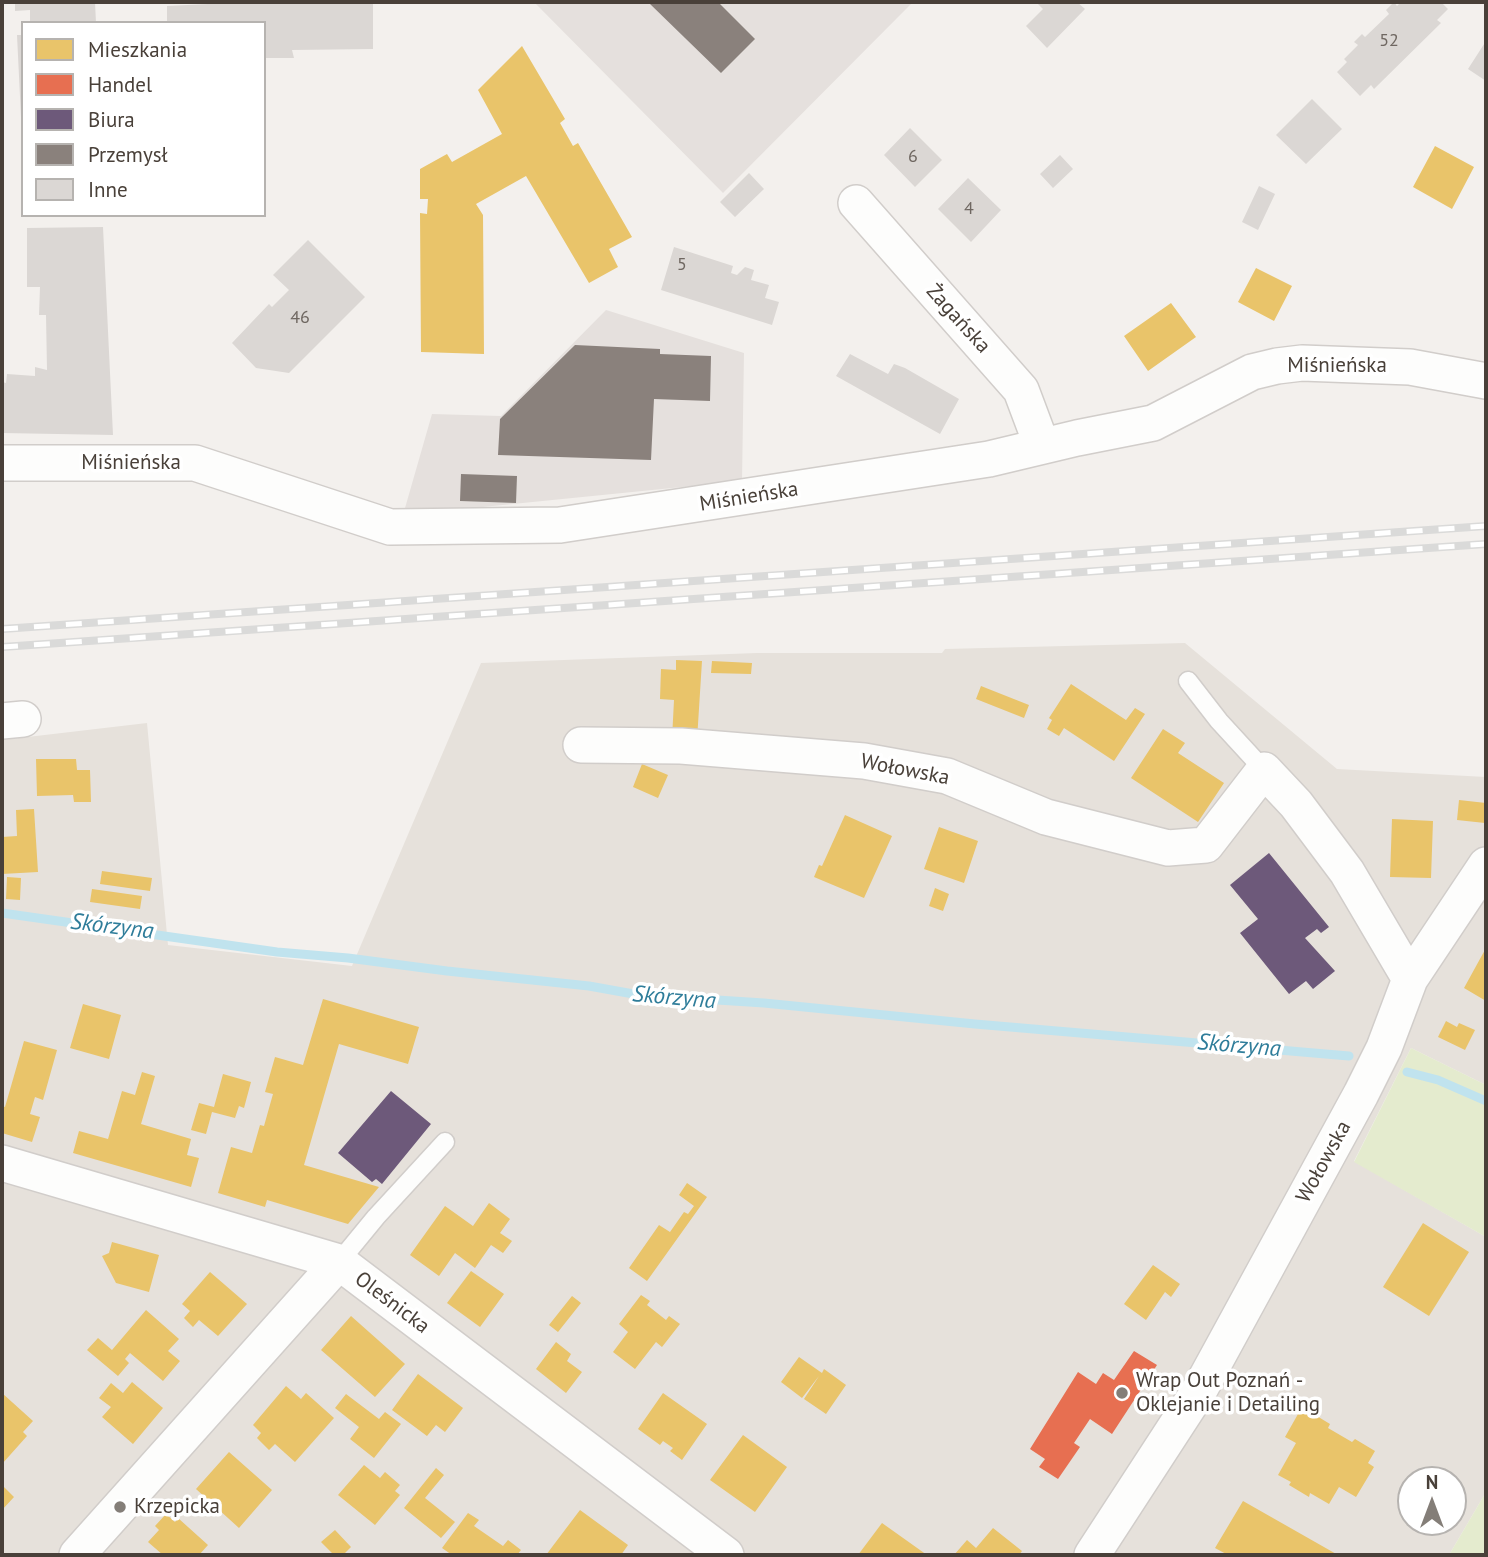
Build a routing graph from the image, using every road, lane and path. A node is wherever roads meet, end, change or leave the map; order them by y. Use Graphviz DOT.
graph roads {
  1 [pos="856,203"];
  2 [pos="1486,381"];
  3 [pos="1042,446"];
  4 [pos="2,463"];
  5 [pos="1188,681"];
  6 [pos="581,745"];
  7 [pos="1265,770"];
  8 [pos="1486,865"];
  9 [pos="1410,979"];
  10 [pos="444,1142"];
  11 [pos="2,1163"];
  12 [pos="339,1262"];
  13 [pos="77,1555"];
  14 [pos="726,1555"];
  15 [pos="1092,1555"];
  1 -- 3 [label="street, Żagańska"];
  2 -- 3 [label="street, Miśnieńska"];
  3 -- 4 [label="street, Miśnieńska"];
  5 -- 7 [label="lane"];
  6 -- 7 [label="street, Wołowska"];
  7 -- 9 [label="street"];
  8 -- 9 [label="street, Wołowska"];
  9 -- 15 [label="street, Wołowska"];
  10 -- 12 [label="lane"];
  11 -- 12 [label="street, Oleśnicka"];
  12 -- 13 [label="street"];
  12 -- 14 [label="street, Oleśnicka"];
}
